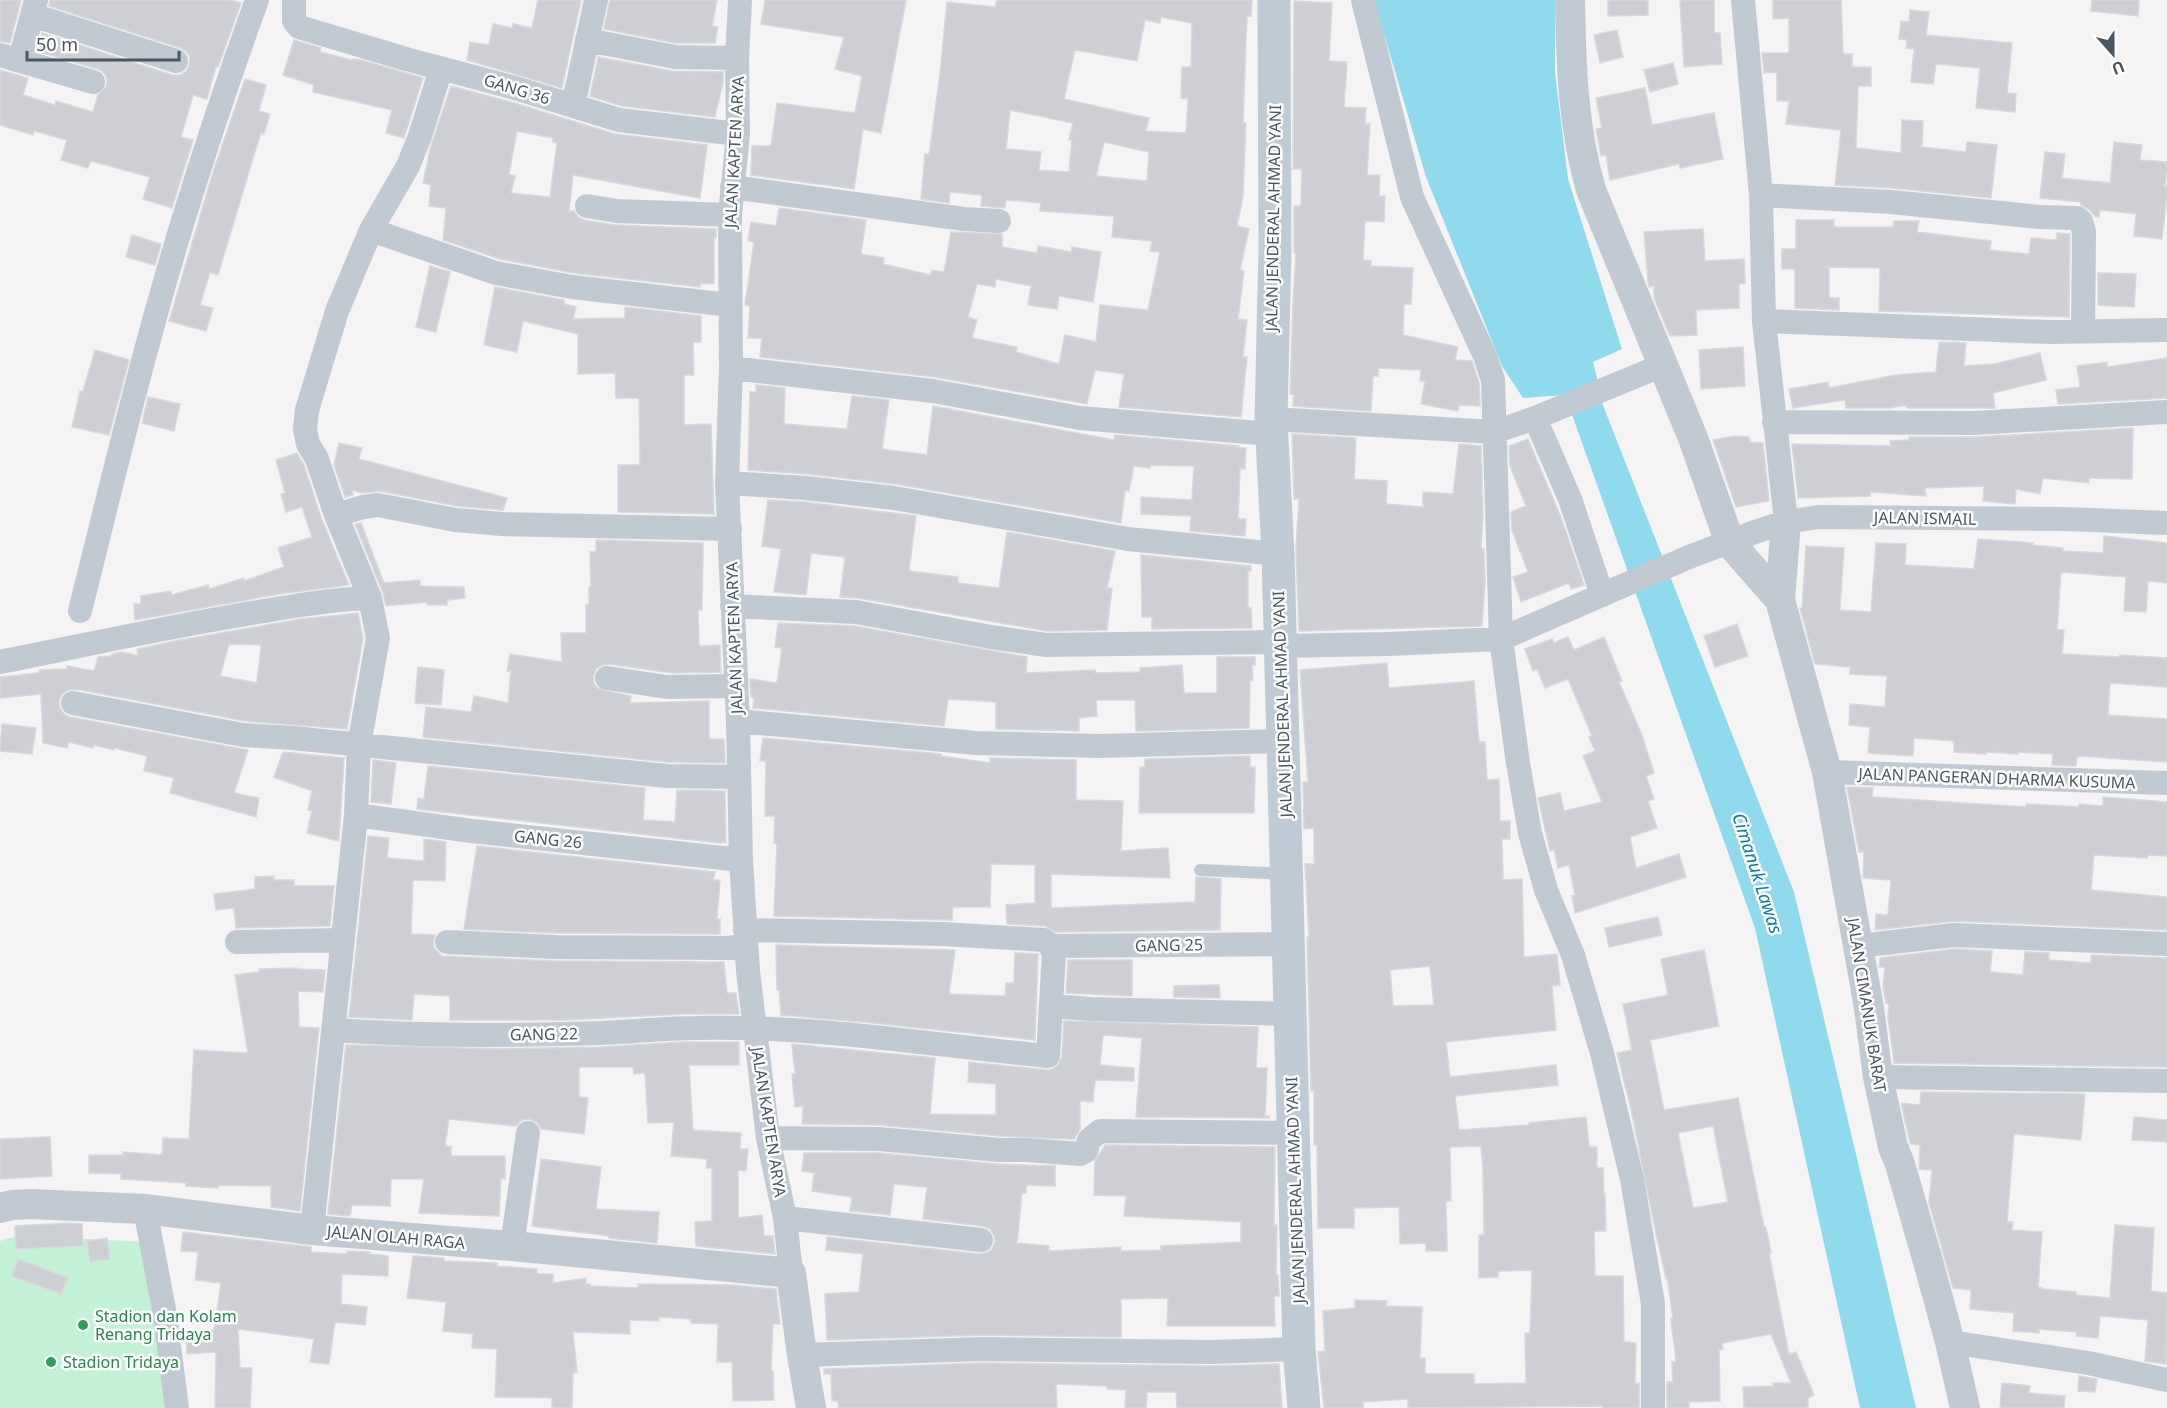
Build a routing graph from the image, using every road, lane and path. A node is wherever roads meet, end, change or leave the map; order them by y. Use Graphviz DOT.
graph roads {
  1 [pos="258,0"];
  2 [pos="294,0"];
  3 [pos="596,0"];
  4 [pos="740,0"];
  5 [pos="1274,0"];
  6 [pos="1363,0"];
  7 [pos="1570,0"];
  8 [pos="1743,0"];
  9 [pos="34,7"];
  10 [pos="587,40"];
  11 [pos="10,58"];
  12 [pos="737,58"];
  13 [pos="176,61"];
  14 [pos="441,69"];
  15 [pos="93,82"];
  16 [pos="573,106"];
  17 [pos="738,134"];
  18 [pos="732,187"];
  19 [pos="1761,195"];
  20 [pos="587,206"];
  21 [pos="730,215"];
  22 [pos="999,221"];
  23 [pos="371,230"];
  24 [pos="730,305"];
  25 [pos="1764,321"];
  26 [pos="2167,330"];
  27 [pos="2083,331"];
  28 [pos="1663,364"];
  29 [pos="731,368"];
  30 [pos="2167,412"];
  31 [pos="1545,413"];
  32 [pos="1774,422"];
  33 [pos="1271,426"];
  34 [pos="1494,432"];
  35 [pos="727,483"];
  36 [pos="336,515"];
  37 [pos="1786,522"];
  38 [pos="2167,523"];
  39 [pos="730,529"];
  40 [pos="1730,543"];
  41 [pos="1278,554"];
  42 [pos="1607,592"];
  43 [pos="370,598"];
  44 [pos="1780,600"];
  45 [pos="732,606"];
  46 [pos="80,611"];
  47 [pos="1502,639"];
  48 [pos="1279,644"];
  49 [pos="0,662"];
  50 [pos="607,678"];
  51 [pos="735,686"];
  52 [pos="73,704"];
  53 [pos="738,721"];
  54 [pos="1282,741"];
  55 [pos="359,745"];
  56 [pos="1827,772"];
  57 [pos="739,777"];
  58 [pos="2167,783"];
  59 [pos="356,815"];
  60 [pos="741,860"];
  61 [pos="1200,870"];
  62 [pos="1287,874"];
  63 [pos="746,938"];
  64 [pos="342,940"];
  65 [pos="237,942"];
  66 [pos="447,942"];
  67 [pos="1288,944"];
  68 [pos="2167,944"];
  69 [pos="1051,946"];
  70 [pos="1858,946"];
  71 [pos="1052,1006"];
  72 [pos="1290,1014"];
  73 [pos="755,1029"];
  74 [pos="333,1030"];
  75 [pos="1878,1077"];
  76 [pos="2167,1081"];
  77 [pos="528,1133"];
  78 [pos="1294,1133"];
  79 [pos="768,1138"];
  80 [pos="0,1208"];
  81 [pos="145,1209"];
  82 [pos="785,1218"];
  83 [pos="312,1230"];
  84 [pos="981,1240"];
  85 [pos="512,1246"];
  86 [pos="791,1273"];
  87 [pos="1950,1342"];
  88 [pos="1299,1349"];
  89 [pos="802,1355"];
  90 [pos="2167,1380"];
  91 [pos="177,1408"];
  92 [pos="812,1408"];
  93 [pos="1304,1408"];
  94 [pos="1653,1408"];
  95 [pos="1965,1408"];
  1 -- 46 [label="street"];
  2 -- 14 [label="street, GANG 36"];
  3 -- 10 [label="street"];
  4 -- 12 [label="street, JALAN KAPTEN ARYA"];
  5 -- 33 [label="main road, JALAN JENDERAL AHMAD YANI"];
  6 -- 34 [label="street"];
  7 -- 28 [label="street"];
  8 -- 19 [label="street"];
  9 -- 11 [label="street"];
  9 -- 13 [label="street"];
  10 -- 12 [label="street"];
  10 -- 16 [label="street"];
  11 -- 15 [label="street"];
  12 -- 17 [label="street, JALAN KAPTEN ARYA"];
  14 -- 16 [label="street, GANG 36"];
  14 -- 23 [label="street"];
  16 -- 17 [label="street, GANG 36"];
  17 -- 18 [label="street, JALAN KAPTEN ARYA"];
  18 -- 21 [label="street, JALAN KAPTEN ARYA"];
  18 -- 22 [label="street"];
  19 -- 25 [label="street"];
  19 -- 27 [label="street"];
  20 -- 21 [label="street"];
  21 -- 24 [label="street, JALAN KAPTEN ARYA"];
  23 -- 24 [label="street"];
  23 -- 36 [label="street"];
  24 -- 29 [label="street, JALAN KAPTEN ARYA"];
  25 -- 27 [label="street"];
  25 -- 32 [label="street"];
  26 -- 27 [label="street"];
  28 -- 31 [label="street"];
  28 -- 40 [label="street"];
  29 -- 33 [label="street"];
  29 -- 35 [label="street, JALAN KAPTEN ARYA"];
  30 -- 32 [label="street"];
  31 -- 34 [label="street"];
  31 -- 42 [label="street"];
  32 -- 37 [label="street"];
  33 -- 34 [label="street"];
  33 -- 41 [label="main road, JALAN JENDERAL AHMAD YANI"];
  34 -- 47 [label="street"];
  35 -- 39 [label="street, JALAN KAPTEN ARYA"];
  35 -- 41 [label="street"];
  36 -- 39 [label="street"];
  36 -- 43 [label="street"];
  37 -- 38 [label="street, JALAN ISMAIL"];
  37 -- 40 [label="street, JALAN ISMAIL"];
  37 -- 44 [label="street"];
  39 -- 45 [label="street, JALAN KAPTEN ARYA"];
  40 -- 42 [label="street, JALAN ISMAIL"];
  40 -- 44 [label="street"];
  41 -- 48 [label="main road, JALAN JENDERAL AHMAD YANI"];
  42 -- 47 [label="street, JALAN ISMAIL"];
  43 -- 49 [label="street"];
  43 -- 55 [label="street"];
  44 -- 56 [label="street, JALAN CIMANUK BARAT"];
  45 -- 48 [label="street"];
  45 -- 51 [label="street, JALAN KAPTEN ARYA"];
  47 -- 48 [label="street"];
  47 -- 94 [label="street"];
  48 -- 54 [label="main road, JALAN JENDERAL AHMAD YANI"];
  50 -- 51 [label="street"];
  51 -- 53 [label="street, JALAN KAPTEN ARYA"];
  52 -- 55 [label="street"];
  53 -- 54 [label="street"];
  53 -- 57 [label="street, JALAN KAPTEN ARYA"];
  54 -- 62 [label="main road, JALAN JENDERAL AHMAD YANI"];
  55 -- 57 [label="street"];
  55 -- 59 [label="street"];
  56 -- 58 [label="street, JALAN PANGERAN DHARMA KUSUMA"];
  56 -- 70 [label="street, JALAN CIMANUK BARAT"];
  57 -- 60 [label="street, JALAN KAPTEN ARYA"];
  59 -- 60 [label="street, GANG 26"];
  59 -- 64 [label="street"];
  60 -- 63 [label="street, JALAN KAPTEN ARYA"];
  61 -- 62 [label="lane"];
  62 -- 67 [label="main road, JALAN JENDERAL AHMAD YANI"];
  63 -- 66 [label="street, GANG 25"];
  63 -- 69 [label="street, GANG 25"];
  63 -- 73 [label="street, JALAN KAPTEN ARYA"];
  64 -- 65 [label="street"];
  64 -- 74 [label="street"];
  67 -- 69 [label="street, GANG 25"];
  67 -- 72 [label="main road, JALAN JENDERAL AHMAD YANI"];
  68 -- 70 [label="street"];
  69 -- 71 [label="street"];
  70 -- 75 [label="street, JALAN CIMANUK BARAT"];
  71 -- 72 [label="street"];
  71 -- 73 [label="street, GANG 22"];
  72 -- 78 [label="main road, JALAN JENDERAL AHMAD YANI"];
  73 -- 74 [label="street, GANG 22"];
  73 -- 79 [label="street, JALAN KAPTEN ARYA"];
  74 -- 83 [label="street"];
  75 -- 76 [label="street"];
  75 -- 87 [label="street, JALAN CIMANUK BARAT"];
  77 -- 85 [label="street"];
  78 -- 79 [label="street"];
  78 -- 88 [label="main road, JALAN JENDERAL AHMAD YANI"];
  79 -- 82 [label="street, JALAN KAPTEN ARYA"];
  80 -- 81 [label="street, JALAN OLAH RAGA"];
  81 -- 83 [label="street, JALAN OLAH RAGA"];
  81 -- 91 [label="street"];
  82 -- 84 [label="street"];
  82 -- 86 [label="street, JALAN KAPTEN ARYA"];
  83 -- 85 [label="street, JALAN OLAH RAGA"];
  85 -- 86 [label="street, JALAN OLAH RAGA"];
  86 -- 89 [label="street"];
  87 -- 90 [label="street"];
  87 -- 95 [label="street, JALAN CIMANUK BARAT"];
  88 -- 89 [label="street"];
  88 -- 93 [label="main road, JALAN JENDERAL AHMAD YANI"];
  89 -- 92 [label="street"];
}
